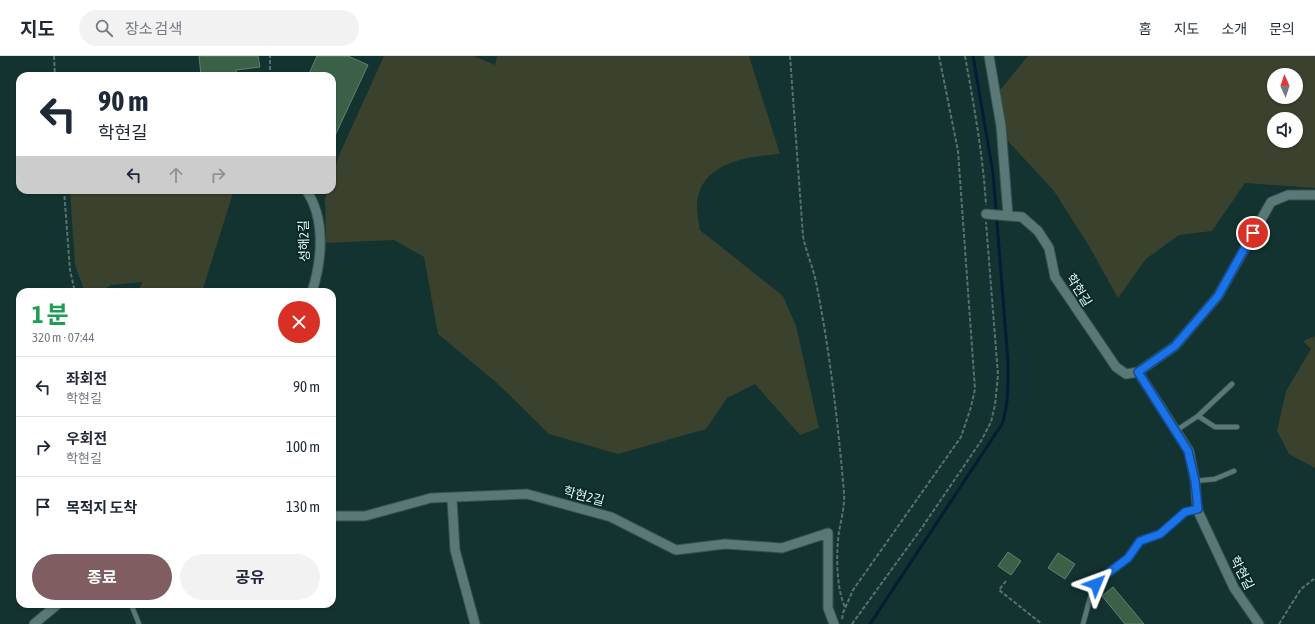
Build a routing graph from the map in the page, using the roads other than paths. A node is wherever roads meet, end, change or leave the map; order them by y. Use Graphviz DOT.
graph roads {
  1 [pos="989,56"];
  2 [pos="309,194"];
  3 [pos="1315,195"];
  4 [pos="986,214"];
  5 [pos="1008,215"];
  6 [pos="313,288"];
  7 [pos="1138,372"];
  8 [pos="1232,384"];
  9 [pos="1198,416"];
  10 [pos="1237,427"];
  11 [pos="1177,430"];
  12 [pos="1234,471"];
  13 [pos="1195,481"];
  14 [pos="452,498"];
  15 [pos="1198,509"];
  16 [pos="336,516"];
  17 [pos="53,608"];
  18 [pos="133,608"];
  19 [pos="34,624"];
  20 [pos="139,624"];
  21 [pos="475,624"];
  22 [pos="834,624"];
  23 [pos="1083,624"];
  24 [pos="1259,624"];
  1 -- 5 [label="street"];
  2 -- 6 [label="street, 성해2길"];
  3 -- 7 [label="street"];
  4 -- 5 [label="street, 학현길"];
  5 -- 7 [label="street, 학현길"];
  7 -- 11 [label="street, 학현길"];
  8 -- 9 [label="lane"];
  9 -- 10 [label="lane"];
  9 -- 11 [label="lane"];
  11 -- 13 [label="street, 학현길"];
  12 -- 13 [label="lane"];
  13 -- 15 [label="street, 학현길"];
  14 -- 16 [label="street, 학현2길"];
  14 -- 21 [label="street"];
  14 -- 22 [label="street, 학현2길"];
  15 -- 23 [label="lane"];
  15 -- 24 [label="street, 학현길"];
  17 -- 19 [label="street"];
  18 -- 20 [label="lane"];
}
